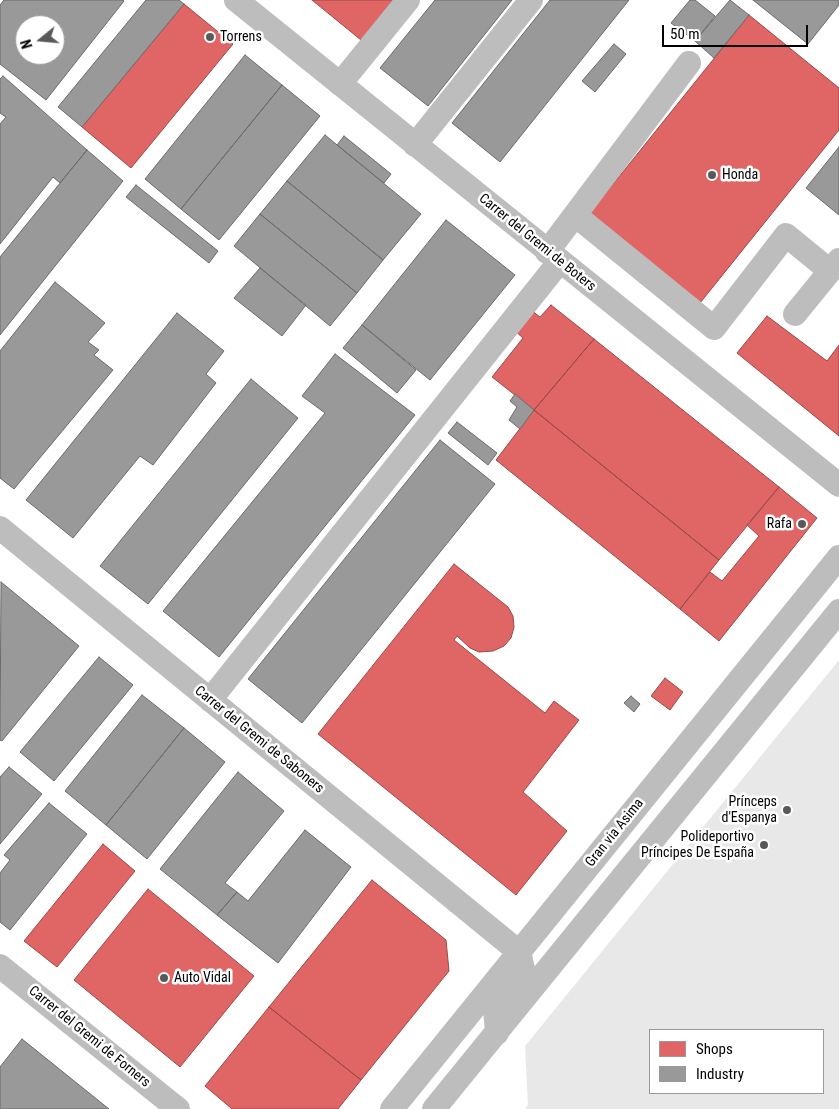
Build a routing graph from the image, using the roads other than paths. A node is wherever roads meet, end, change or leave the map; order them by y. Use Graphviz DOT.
graph roads {
  1 [pos="236,0"];
  2 [pos="408,0"];
  3 [pos="531,0"];
  4 [pos="689,63"];
  5 [pos="340,84"];
  6 [pos="415,145"];
  7 [pos="574,215"];
  8 [pos="554,257"];
  9 [pos="834,266"];
  10 [pos="796,314"];
  11 [pos="839,485"];
  12 [pos="0,528"];
  13 [pos="839,557"];
  14 [pos="839,611"];
  15 [pos="210,700"];
  16 [pos="519,952"];
  17 [pos="0,966"];
  18 [pos="497,1033"];
  19 [pos="178,1109"];
  20 [pos="392,1109"];
  21 [pos="434,1109"];
  1 -- 5 [label="street, Carrer del Gremi de Boters"];
  2 -- 5 [label="street"];
  3 -- 6 [label="street"];
  4 -- 7 [label="street"];
  5 -- 6 [label="street, Carrer del Gremi de Boters"];
  6 -- 8 [label="street, Carrer del Gremi de Boters"];
  7 -- 8 [label="street"];
  7 -- 9 [label="street"];
  8 -- 11 [label="street, Carrer del Gremi de Boters"];
  8 -- 15 [label="street"];
  9 -- 10 [label="street"];
  12 -- 15 [label="street, Carrer del Gremi de Saboners"];
  13 -- 16 [label="street, Gran via Asima"];
  14 -- 18 [label="street"];
  15 -- 16 [label="street, Carrer del Gremi de Saboners"];
  16 -- 18 [label="street"];
  16 -- 20 [label="street, Gran via Asima"];
  17 -- 19 [label="street, Carrer del Gremi de Forners"];
  18 -- 21 [label="street"];
}
